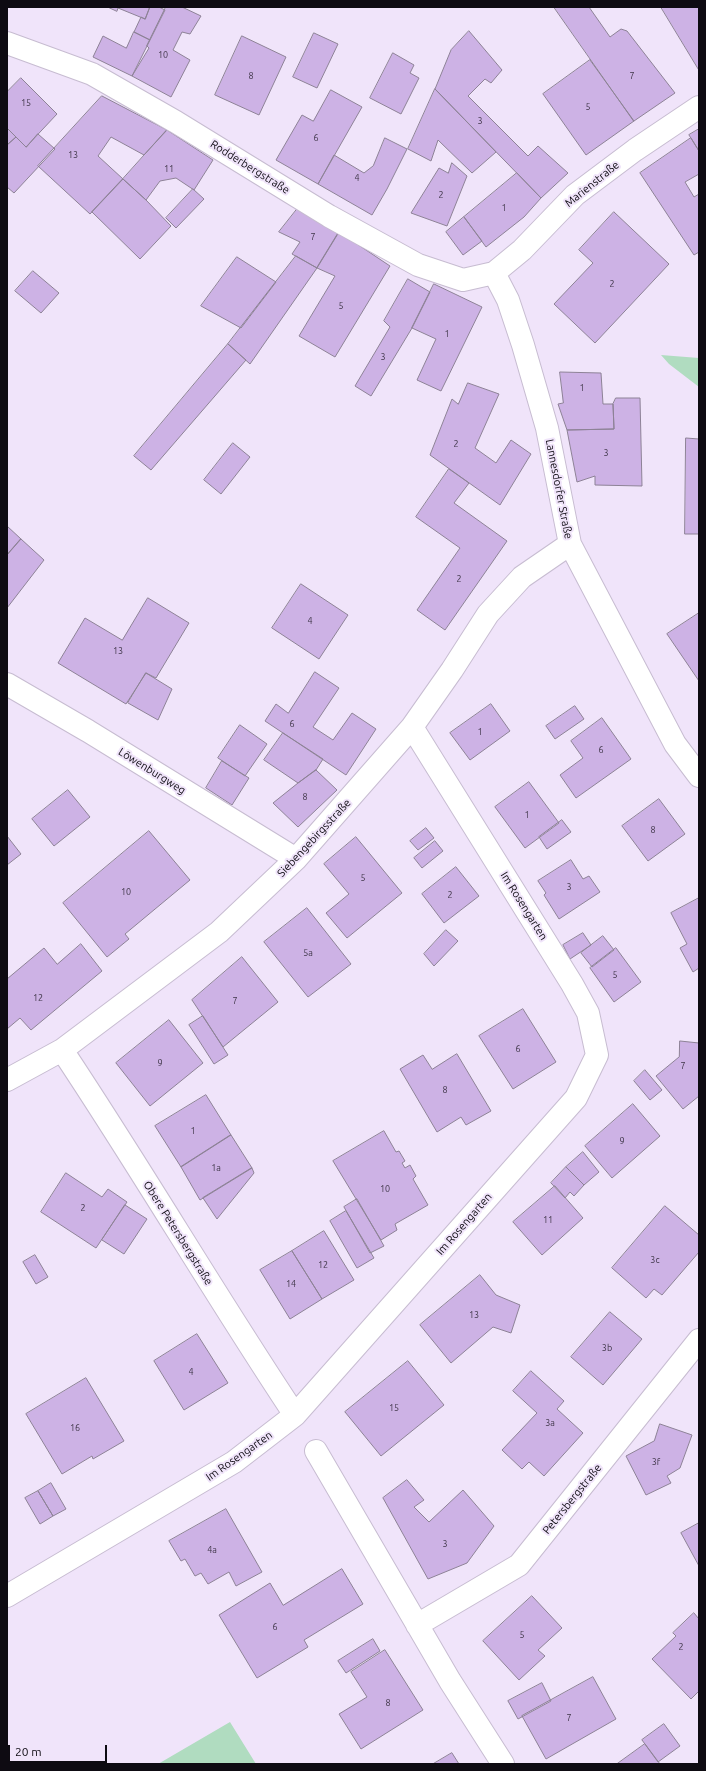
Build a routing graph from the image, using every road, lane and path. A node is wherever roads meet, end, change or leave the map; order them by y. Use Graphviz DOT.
graph roads {
  1 [pos="13,49"];
  2 [pos="699,107"];
  3 [pos="494,273"];
  4 [pos="570,544"];
  5 [pos="7,684"];
  6 [pos="412,727"];
  7 [pos="699,776"];
  8 [pos="296,860"];
  9 [pos="62,1050"];
  10 [pos="7,1080"];
  11 [pos="699,1340"];
  12 [pos="295,1415"];
  13 [pos="316,1451"];
  14 [pos="7,1596"];
  15 [pos="417,1625"];
  16 [pos="503,1764"];
  1 -- 3 [label="street, Rodderbergstraße"];
  2 -- 3 [label="street, Marienstraße"];
  3 -- 4 [label="street, Lannesdorfer Straße"];
  4 -- 6 [label="street, Siebengebirgsstraße"];
  4 -- 7 [label="street, Lannesdorfer Straße"];
  5 -- 8 [label="street, Löwenburgweg"];
  6 -- 8 [label="street, Siebengebirgsstraße"];
  6 -- 12 [label="street, Im Rosengarten"];
  8 -- 9 [label="street, Siebengebirgsstraße"];
  9 -- 10 [label="street, Siebengebirgsstraße"];
  9 -- 12 [label="street, Obere Petersbergstraße"];
  11 -- 15 [label="street, Petersbergstraße"];
  12 -- 14 [label="street, Im Rosengarten"];
  13 -- 15 [label="street"];
  15 -- 16 [label="street"];
}
